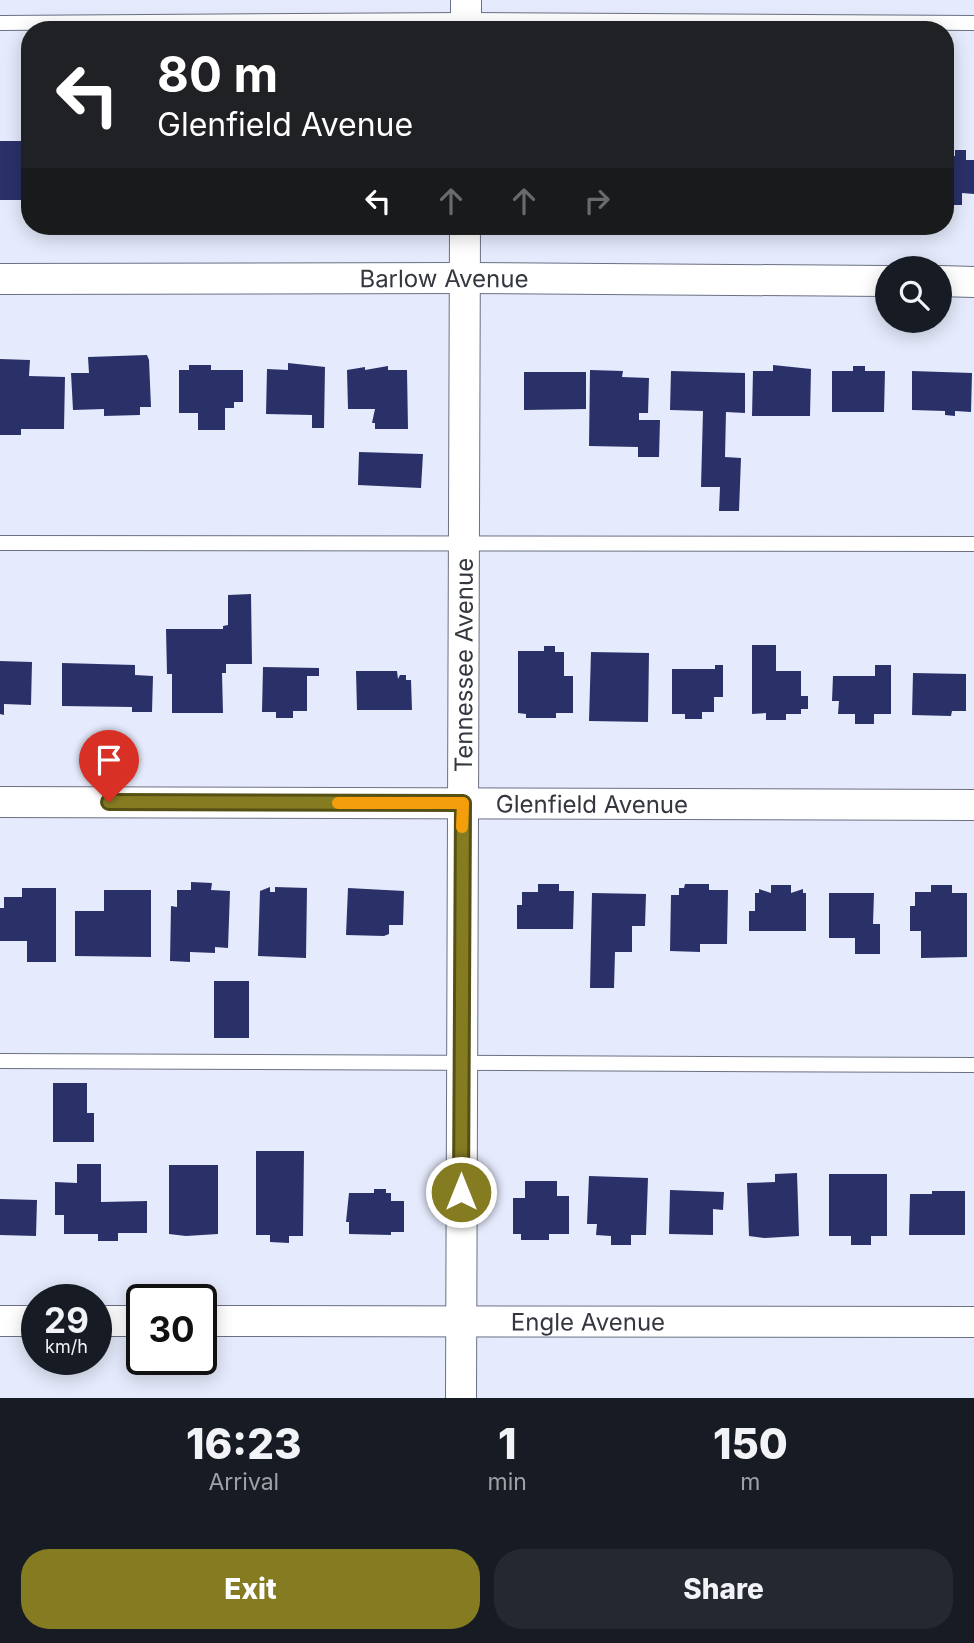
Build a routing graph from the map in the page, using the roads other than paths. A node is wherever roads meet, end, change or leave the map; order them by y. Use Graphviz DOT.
graph roads {
  1 [pos="466,17"];
  2 [pos="155,21"];
  3 [pos="805,21"];
  4 [pos="0,23"];
  5 [pos="21,23"];
  6 [pos="954,23"];
  7 [pos="974,23"];
  8 [pos="465,235"];
  9 [pos="465,278"];
  10 [pos="0,279"];
  11 [pos="875,281"];
  12 [pos="952,281"];
  13 [pos="974,282"];
  14 [pos="464,542"];
  15 [pos="0,543"];
  16 [pos="974,544"];
  17 [pos="0,802"];
  18 [pos="463,803"];
  19 [pos="974,805"];
  20 [pos="0,1061"];
  21 [pos="462,1064"];
  22 [pos="974,1065"];
  23 [pos="461,1320"];
  24 [pos="0,1321"];
  25 [pos="21,1321"];
  26 [pos="217,1321"];
  27 [pos="974,1322"];
  28 [pos="461,1398"];
  1 -- 2 [label="lane"];
  1 -- 3 [label="lane"];
  4 -- 5 [label="lane"];
  6 -- 7 [label="lane"];
  8 -- 9 [label="street, Tennessee Avenue"];
  9 -- 10 [label="street, Barlow Avenue"];
  9 -- 11 [label="street, Barlow Avenue"];
  9 -- 14 [label="street, Tennessee Avenue"];
  12 -- 13 [label="street"];
  14 -- 15 [label="lane"];
  14 -- 16 [label="lane"];
  14 -- 18 [label="street, Tennessee Avenue"];
  17 -- 18 [label="street, Glenfield Avenue"];
  18 -- 19 [label="street, Glenfield Avenue"];
  18 -- 21 [label="street, Tennessee Avenue"];
  20 -- 21 [label="lane"];
  21 -- 22 [label="lane"];
  21 -- 23 [label="street, Tennessee Avenue"];
  23 -- 26 [label="street, Engle Avenue"];
  23 -- 27 [label="street, Engle Avenue"];
  23 -- 28 [label="street, Tennessee Avenue"];
  24 -- 25 [label="street"];
}
